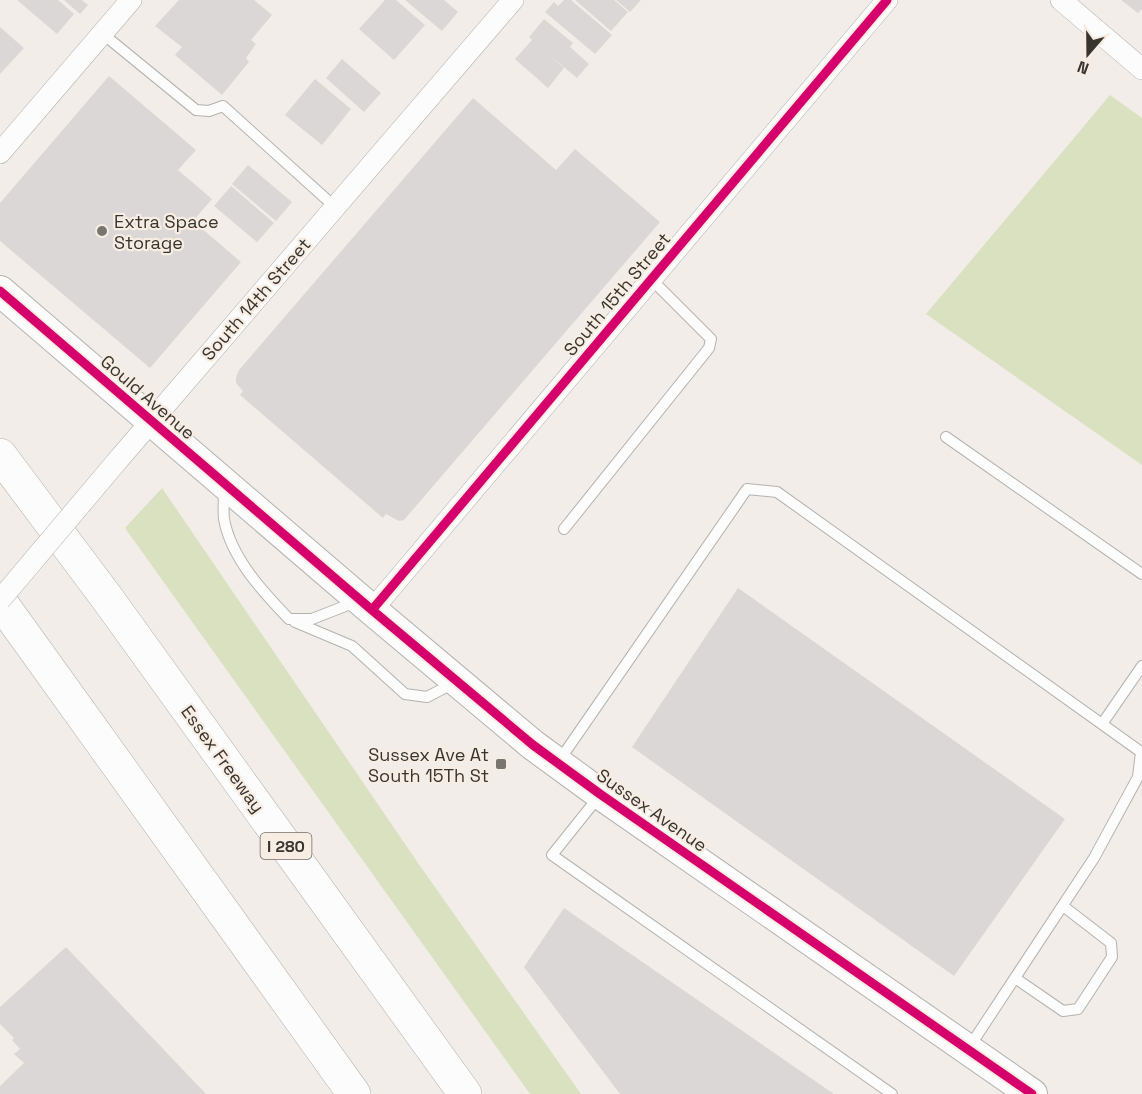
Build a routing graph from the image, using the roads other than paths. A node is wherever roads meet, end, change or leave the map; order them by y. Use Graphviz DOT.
graph roads {
  1 [pos="131,0"];
  2 [pos="513,0"];
  3 [pos="887,0"];
  4 [pos="1061,0"];
  5 [pos="102,34"];
  6 [pos="1142,69"];
  7 [pos="0,153"];
  8 [pos="335,207"];
  9 [pos="651,279"];
  10 [pos="0,291"];
  11 [pos="151,422"];
  12 [pos="946,437"];
  13 [pos="0,455"];
  14 [pos="224,485"];
  15 [pos="274,528"];
  16 [pos="564,529"];
  17 [pos="1142,574"];
  18 [pos="0,601"];
  19 [pos="366,605"];
  20 [pos="289,619"];
  21 [pos="1142,666"];
  22 [pos="457,682"];
  23 [pos="1102,724"];
  24 [pos="557,764"];
  25 [pos="600,794"];
  26 [pos="1063,906"];
  27 [pos="1015,978"];
  28 [pos="968,1049"];
  29 [pos="354,1094"];
  30 [pos="465,1094"];
  31 [pos="892,1094"];
  32 [pos="1032,1094"];
  1 -- 5 [label="street"];
  2 -- 8 [label="street, South 14th Street"];
  3 -- 9 [label="street, South 15th Street"];
  4 -- 6 [label="street"];
  5 -- 7 [label="street"];
  5 -- 8 [label="lane"];
  8 -- 11 [label="street, South 14th Street"];
  9 -- 16 [label="lane"];
  9 -- 19 [label="street, South 15th Street"];
  10 -- 11 [label="street, Gould Avenue"];
  11 -- 14 [label="street, Gould Avenue"];
  11 -- 18 [label="street, South 14th Street, bridge"];
  12 -- 17 [label="lane"];
  13 -- 30 [label="highway, Essex Freeway / I 280"];
  14 -- 15 [label="street, Gould Avenue"];
  14 -- 20 [label="lane"];
  15 -- 19 [label="street, Sussex Avenue"];
  18 -- 29 [label="highway"];
  19 -- 20 [label="lane"];
  19 -- 22 [label="street, Sussex Avenue"];
  20 -- 22 [label="lane"];
  21 -- 23 [label="lane"];
  22 -- 24 [label="street, Sussex Avenue"];
  23 -- 24 [label="lane"];
  23 -- 26 [label="lane"];
  24 -- 25 [label="street, Sussex Avenue"];
  25 -- 28 [label="street, Sussex Avenue"];
  25 -- 31 [label="lane"];
  26 -- 27 [label="lane"];
  26 -- 27 [label="lane"];
  27 -- 28 [label="lane"];
  28 -- 32 [label="street, Sussex Avenue"];
}
